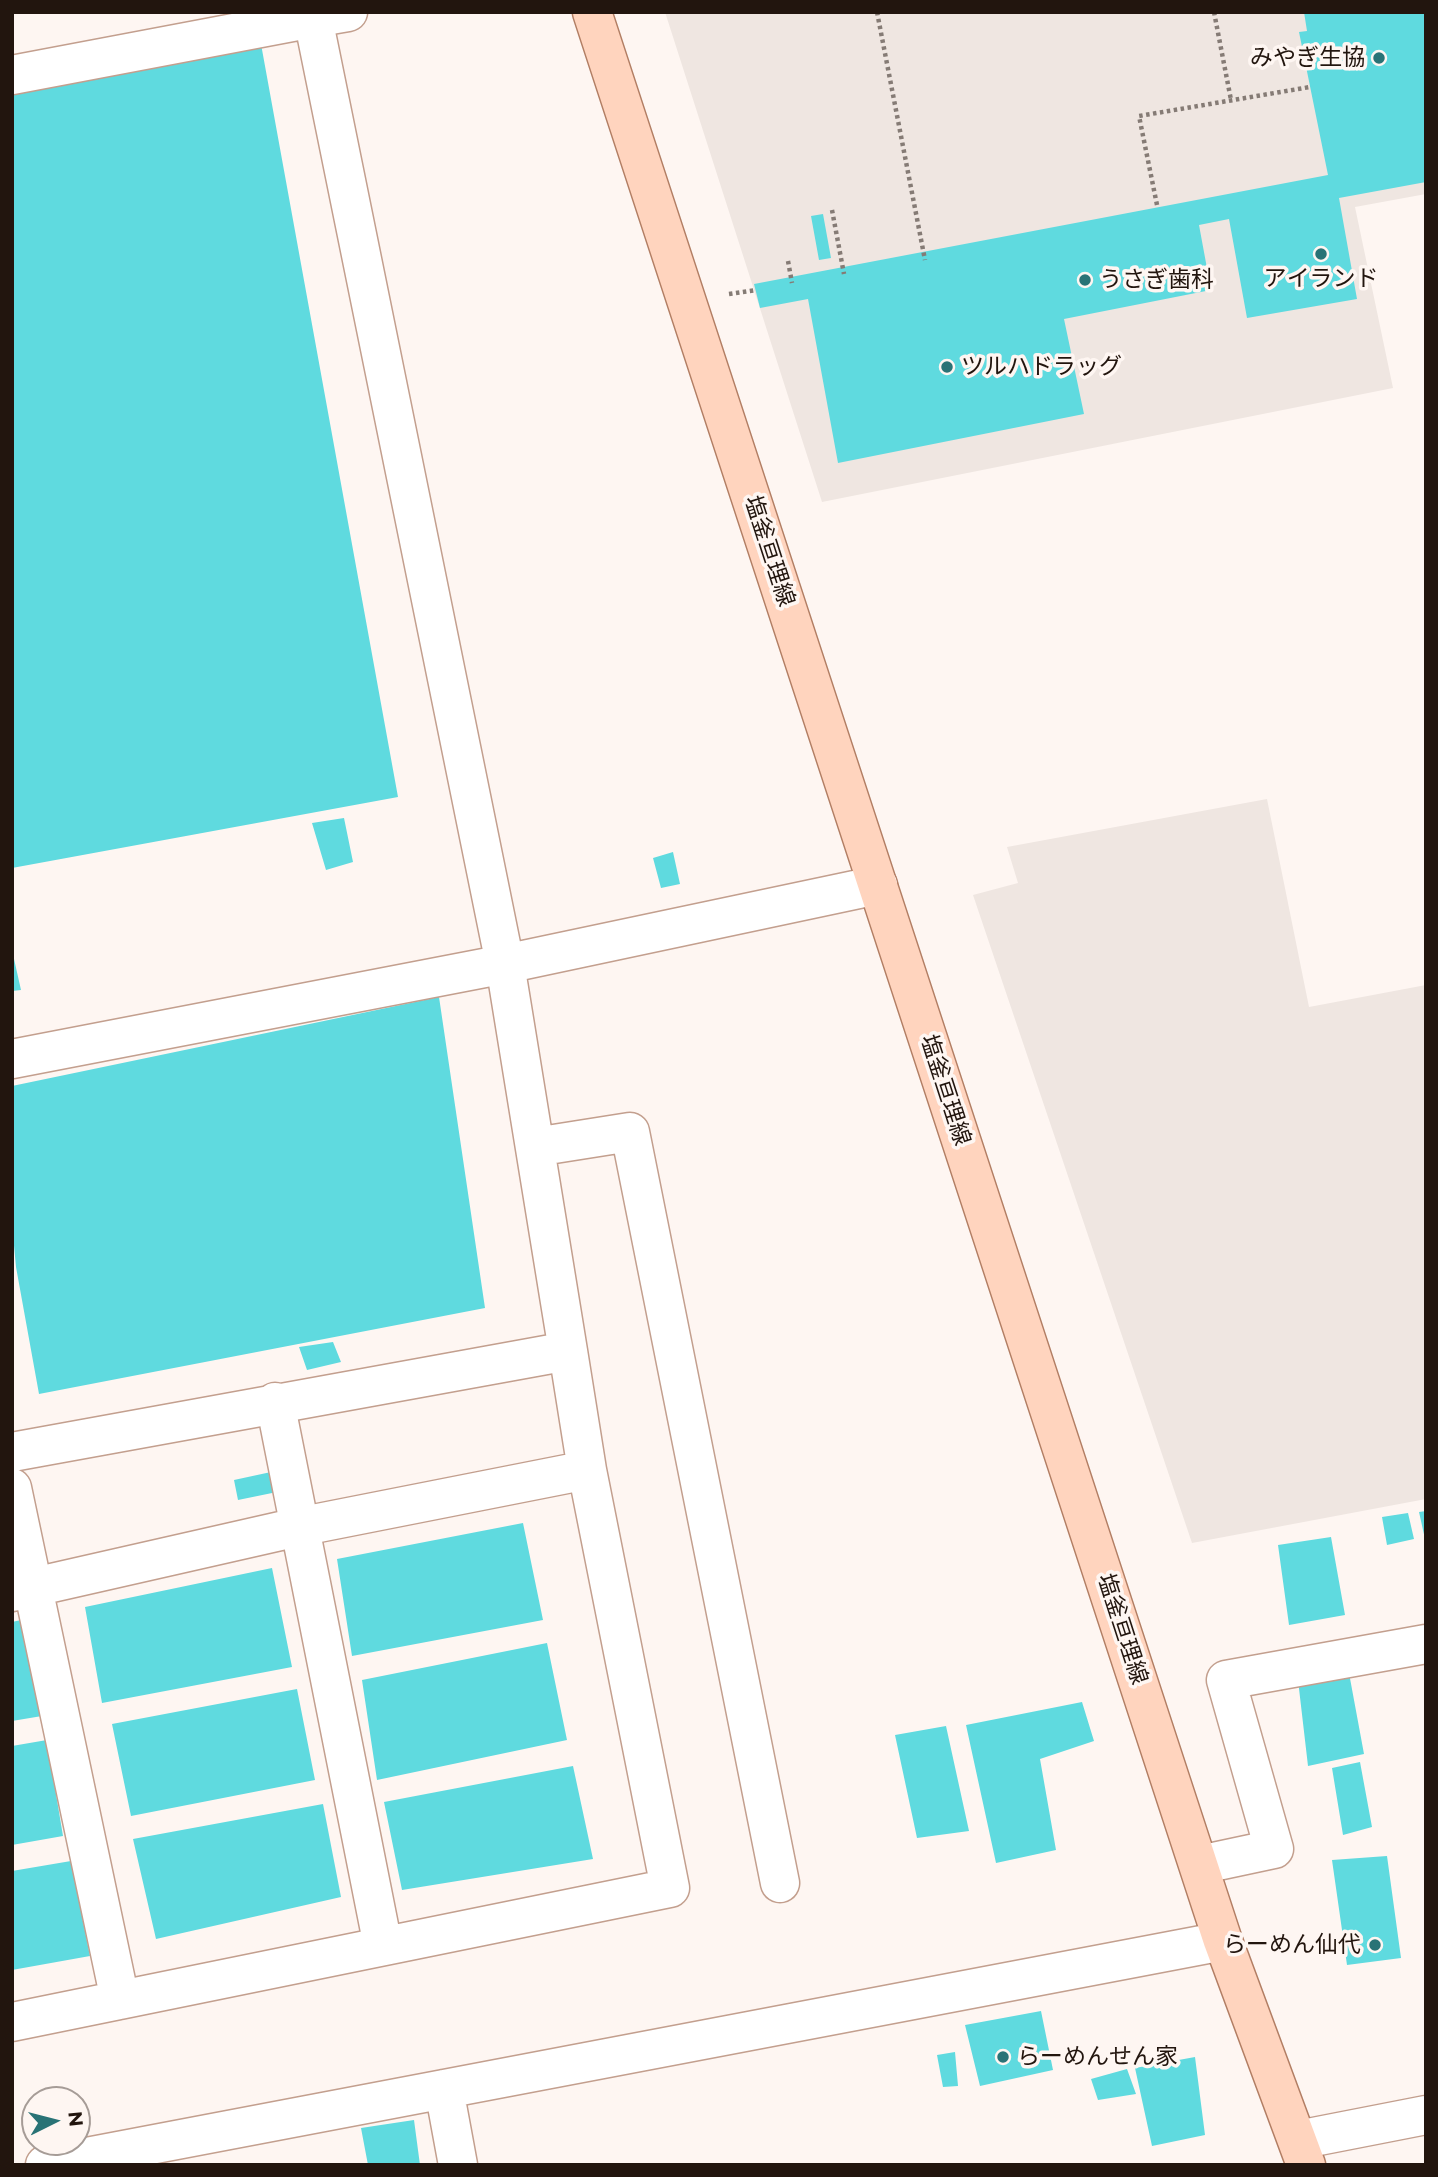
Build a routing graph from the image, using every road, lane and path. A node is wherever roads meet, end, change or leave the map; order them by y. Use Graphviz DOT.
graph roads {
  1 [pos="592,12"];
  2 [pos="877,12"];
  3 [pos="1214,12"];
  4 [pos="331,15"];
  5 [pos="12,75"];
  6 [pos="1310,87"];
  7 [pos="1231,100"];
  8 [pos="1157,205"];
  9 [pos="832,210"];
  10 [pos="925,260"];
  11 [pos="789,261"];
  12 [pos="844,274"];
  13 [pos="792,284"];
  14 [pos="756,290"];
  15 [pos="729,294"];
  16 [pos="878,885"];
  17 [pos="505,964"];
  18 [pos="12,1059"];
  19 [pos="535,1147"];
  20 [pos="568,1351"];
  21 [pos="275,1402"];
  22 [pos="12,1452"];
  23 [pos="587,1471"];
  24 [pos="12,1488"];
  25 [pos="298,1527"];
  26 [pos="22,1590"];
  27 [pos="1426,1644"];
  28 [pos="1199,1865"];
  29 [pos="780,1883"];
  30 [pos="1223,1941"];
  31 [pos="383,1947"];
  32 [pos="120,2000"];
  33 [pos="12,2022"];
  34 [pos="444,2089"];
  35 [pos="1426,2115"];
  36 [pos="1302,2152"];
  37 [pos="46,2165"];
  38 [pos="458,2165"];
  1 -- 16 [label="main road, 塩釜亘理線"];
  2 -- 10 [label="path"];
  3 -- 7 [label="path"];
  4 -- 5 [label="street"];
  4 -- 17 [label="street"];
  6 -- 7 [label="path"];
  7 -- 8 [label="path"];
  9 -- 12 [label="path"];
  11 -- 13 [label="path"];
  14 -- 15 [label="path"];
  16 -- 17 [label="street"];
  16 -- 28 [label="main road, 塩釜亘理線"];
  17 -- 18 [label="street"];
  17 -- 19 [label="street"];
  19 -- 20 [label="street"];
  19 -- 29 [label="street"];
  20 -- 21 [label="street"];
  20 -- 23 [label="street"];
  21 -- 22 [label="street"];
  21 -- 25 [label="street"];
  23 -- 25 [label="street"];
  23 -- 31 [label="street"];
  24 -- 26 [label="street"];
  25 -- 26 [label="street"];
  25 -- 31 [label="street"];
  26 -- 32 [label="street"];
  27 -- 28 [label="street"];
  28 -- 30 [label="main road, 塩釜亘理線"];
  30 -- 34 [label="street"];
  30 -- 36 [label="main road, 塩釜亘理線"];
  31 -- 32 [label="street"];
  32 -- 33 [label="street"];
  34 -- 37 [label="street"];
  34 -- 38 [label="street"];
  35 -- 36 [label="street"];
}
